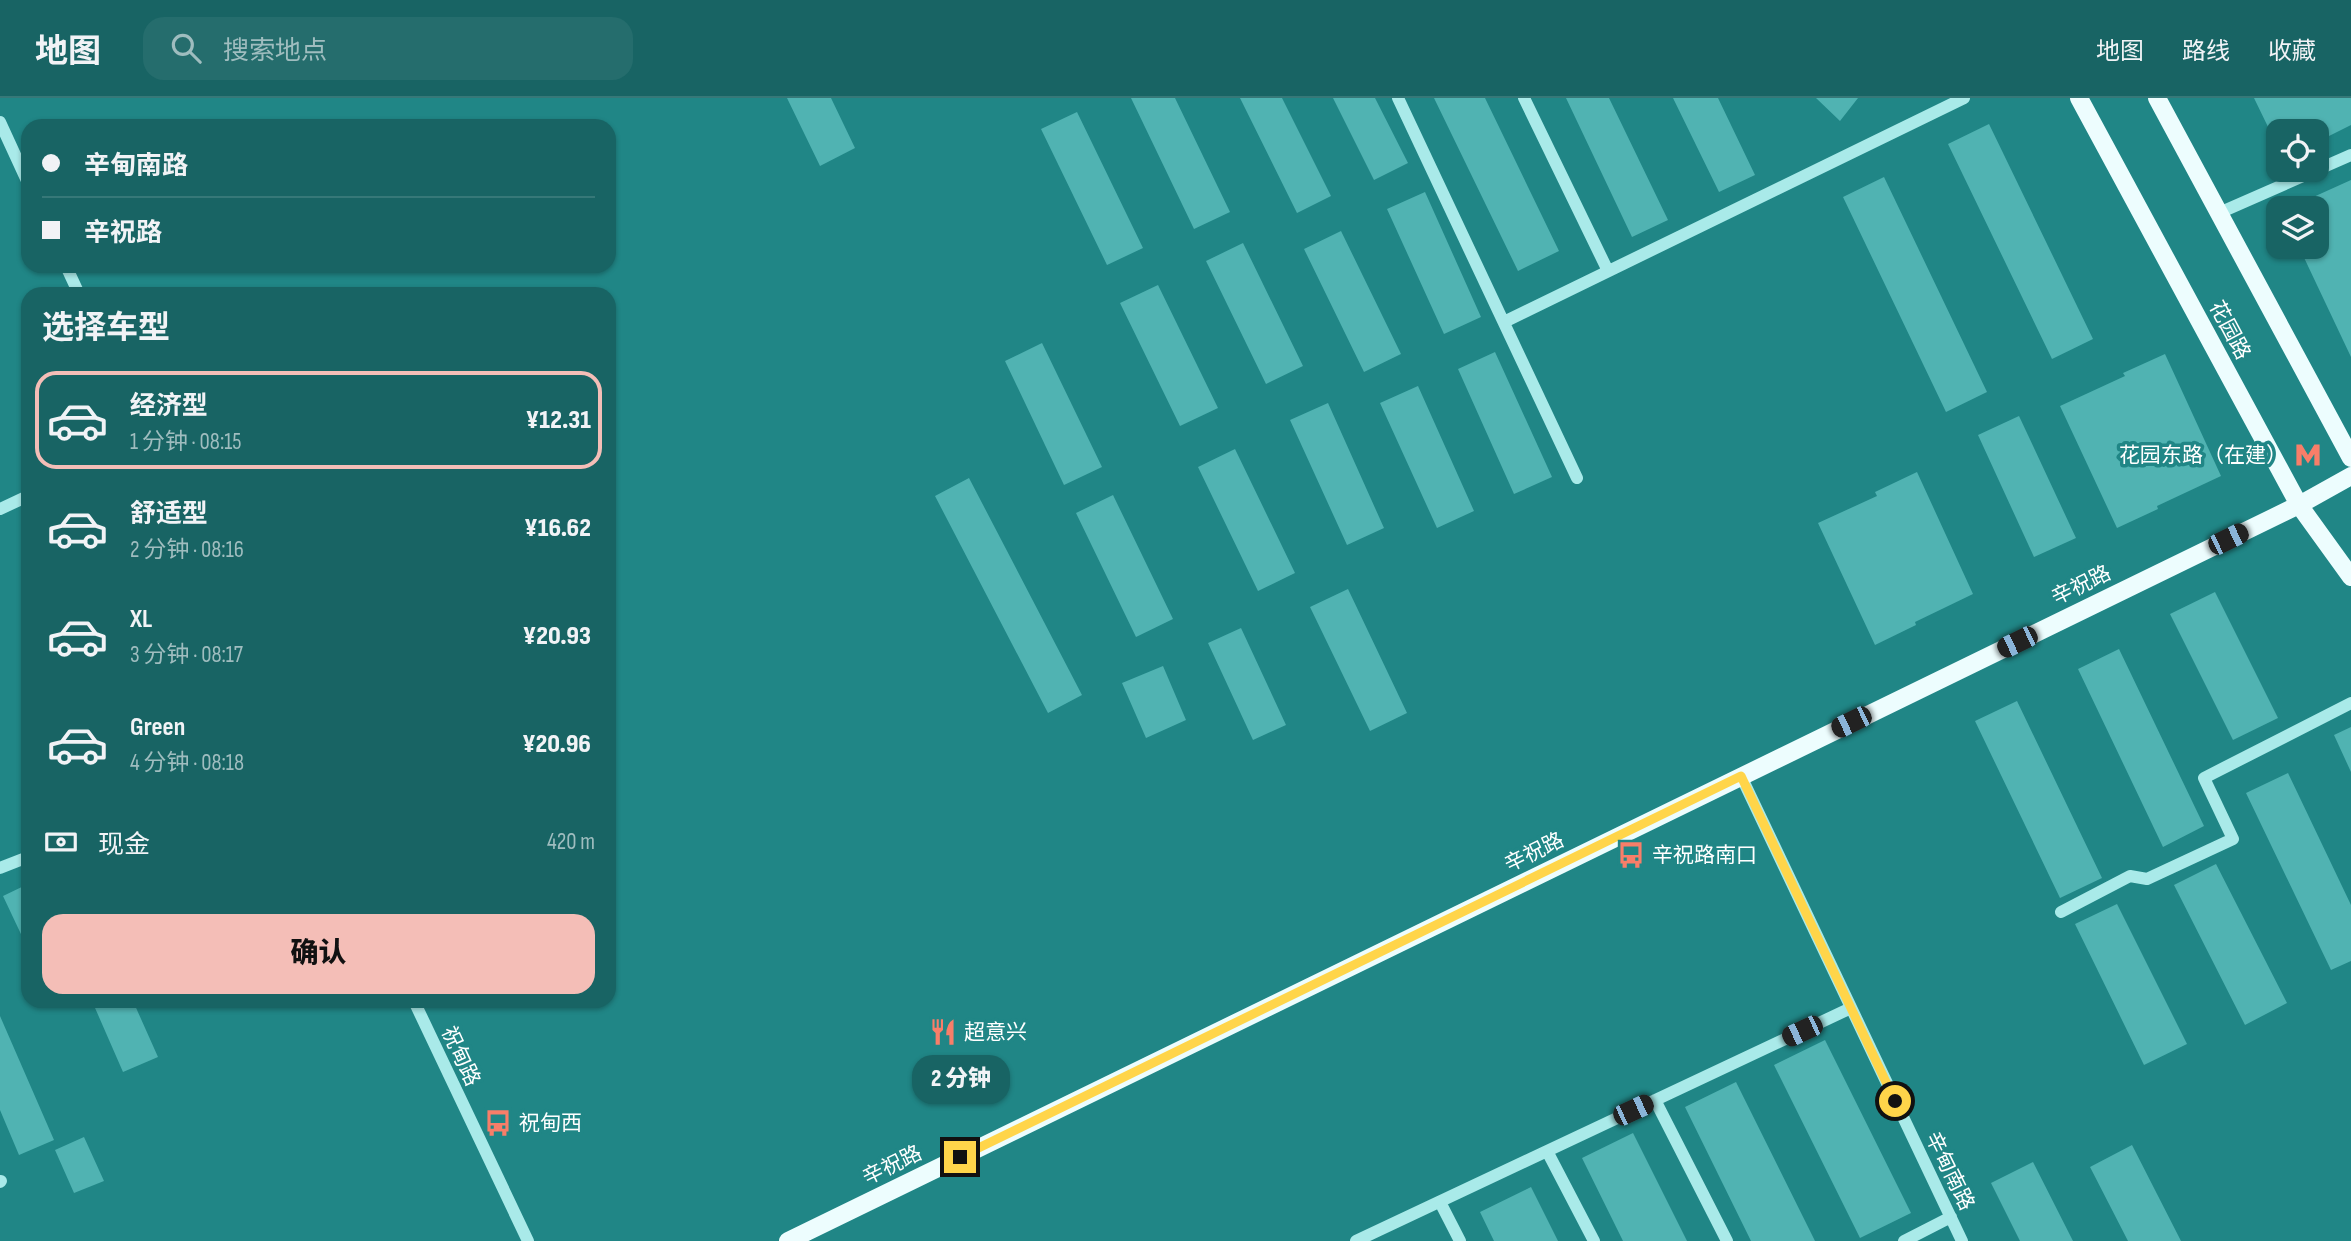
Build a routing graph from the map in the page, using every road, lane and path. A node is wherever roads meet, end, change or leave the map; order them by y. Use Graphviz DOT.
graph roads {
  1 [pos="1398,98"];
  2 [pos="1524,98"];
  3 [pos="1964,98"];
  4 [pos="2078,98"];
  5 [pos="2157,98"];
  6 [pos="0,122"];
  7 [pos="6,148"];
  8 [pos="2351,155"];
  9 [pos="21,172"];
  10 [pos="2219,213"];
  11 [pos="1608,271"];
  12 [pos="1504,323"];
  13 [pos="2351,458"];
  14 [pos="2351,476"];
  15 [pos="1577,478"];
  16 [pos="21,499"];
  17 [pos="2299,505"];
  18 [pos="0,509"];
  19 [pos="2351,577"];
  20 [pos="2351,703"];
  21 [pos="1741,776"];
  22 [pos="21,860"];
  23 [pos="0,868"];
  24 [pos="2061,912"];
  25 [pos="417,1008"];
  26 [pos="1851,1008"];
  27 [pos="1655,1100"];
  28 [pos="1547,1151"];
  29 [pos="1440,1202"];
  30 [pos="1951,1217"];
  31 [pos="528,1241"];
  32 [pos="788,1241"];
  33 [pos="1356,1241"];
  34 [pos="1460,1241"];
  35 [pos="1594,1241"];
  36 [pos="1727,1241"];
  37 [pos="1904,1241"];
  38 [pos="1962,1241"];
  1 -- 12 [label="street"];
  2 -- 11 [label="street"];
  3 -- 11 [label="street"];
  4 -- 17 [label="main road, 花园路"];
  5 -- 10 [label="main road"];
  6 -- 7 [label="street"];
  7 -- 9 [label="street"];
  8 -- 10 [label="street"];
  10 -- 13 [label="main road"];
  11 -- 12 [label="street"];
  12 -- 15 [label="street"];
  14 -- 17 [label="main road, 辛祝路"];
  16 -- 18 [label="street"];
  17 -- 19 [label="main road, 花园路"];
  17 -- 21 [label="main road, 辛祝路"];
  20 -- 24 [label="street"];
  21 -- 26 [label="street, 辛甸南路"];
  21 -- 32 [label="main road, 辛祝路"];
  22 -- 23 [label="street"];
  25 -- 31 [label="street, 祝甸路"];
  26 -- 27 [label="street"];
  26 -- 30 [label="street, 辛甸南路"];
  27 -- 28 [label="street"];
  27 -- 36 [label="street"];
  28 -- 29 [label="street"];
  28 -- 35 [label="street"];
  29 -- 33 [label="street"];
  29 -- 34 [label="street"];
  30 -- 37 [label="street"];
  30 -- 38 [label="street, 辛甸南路"];
}
